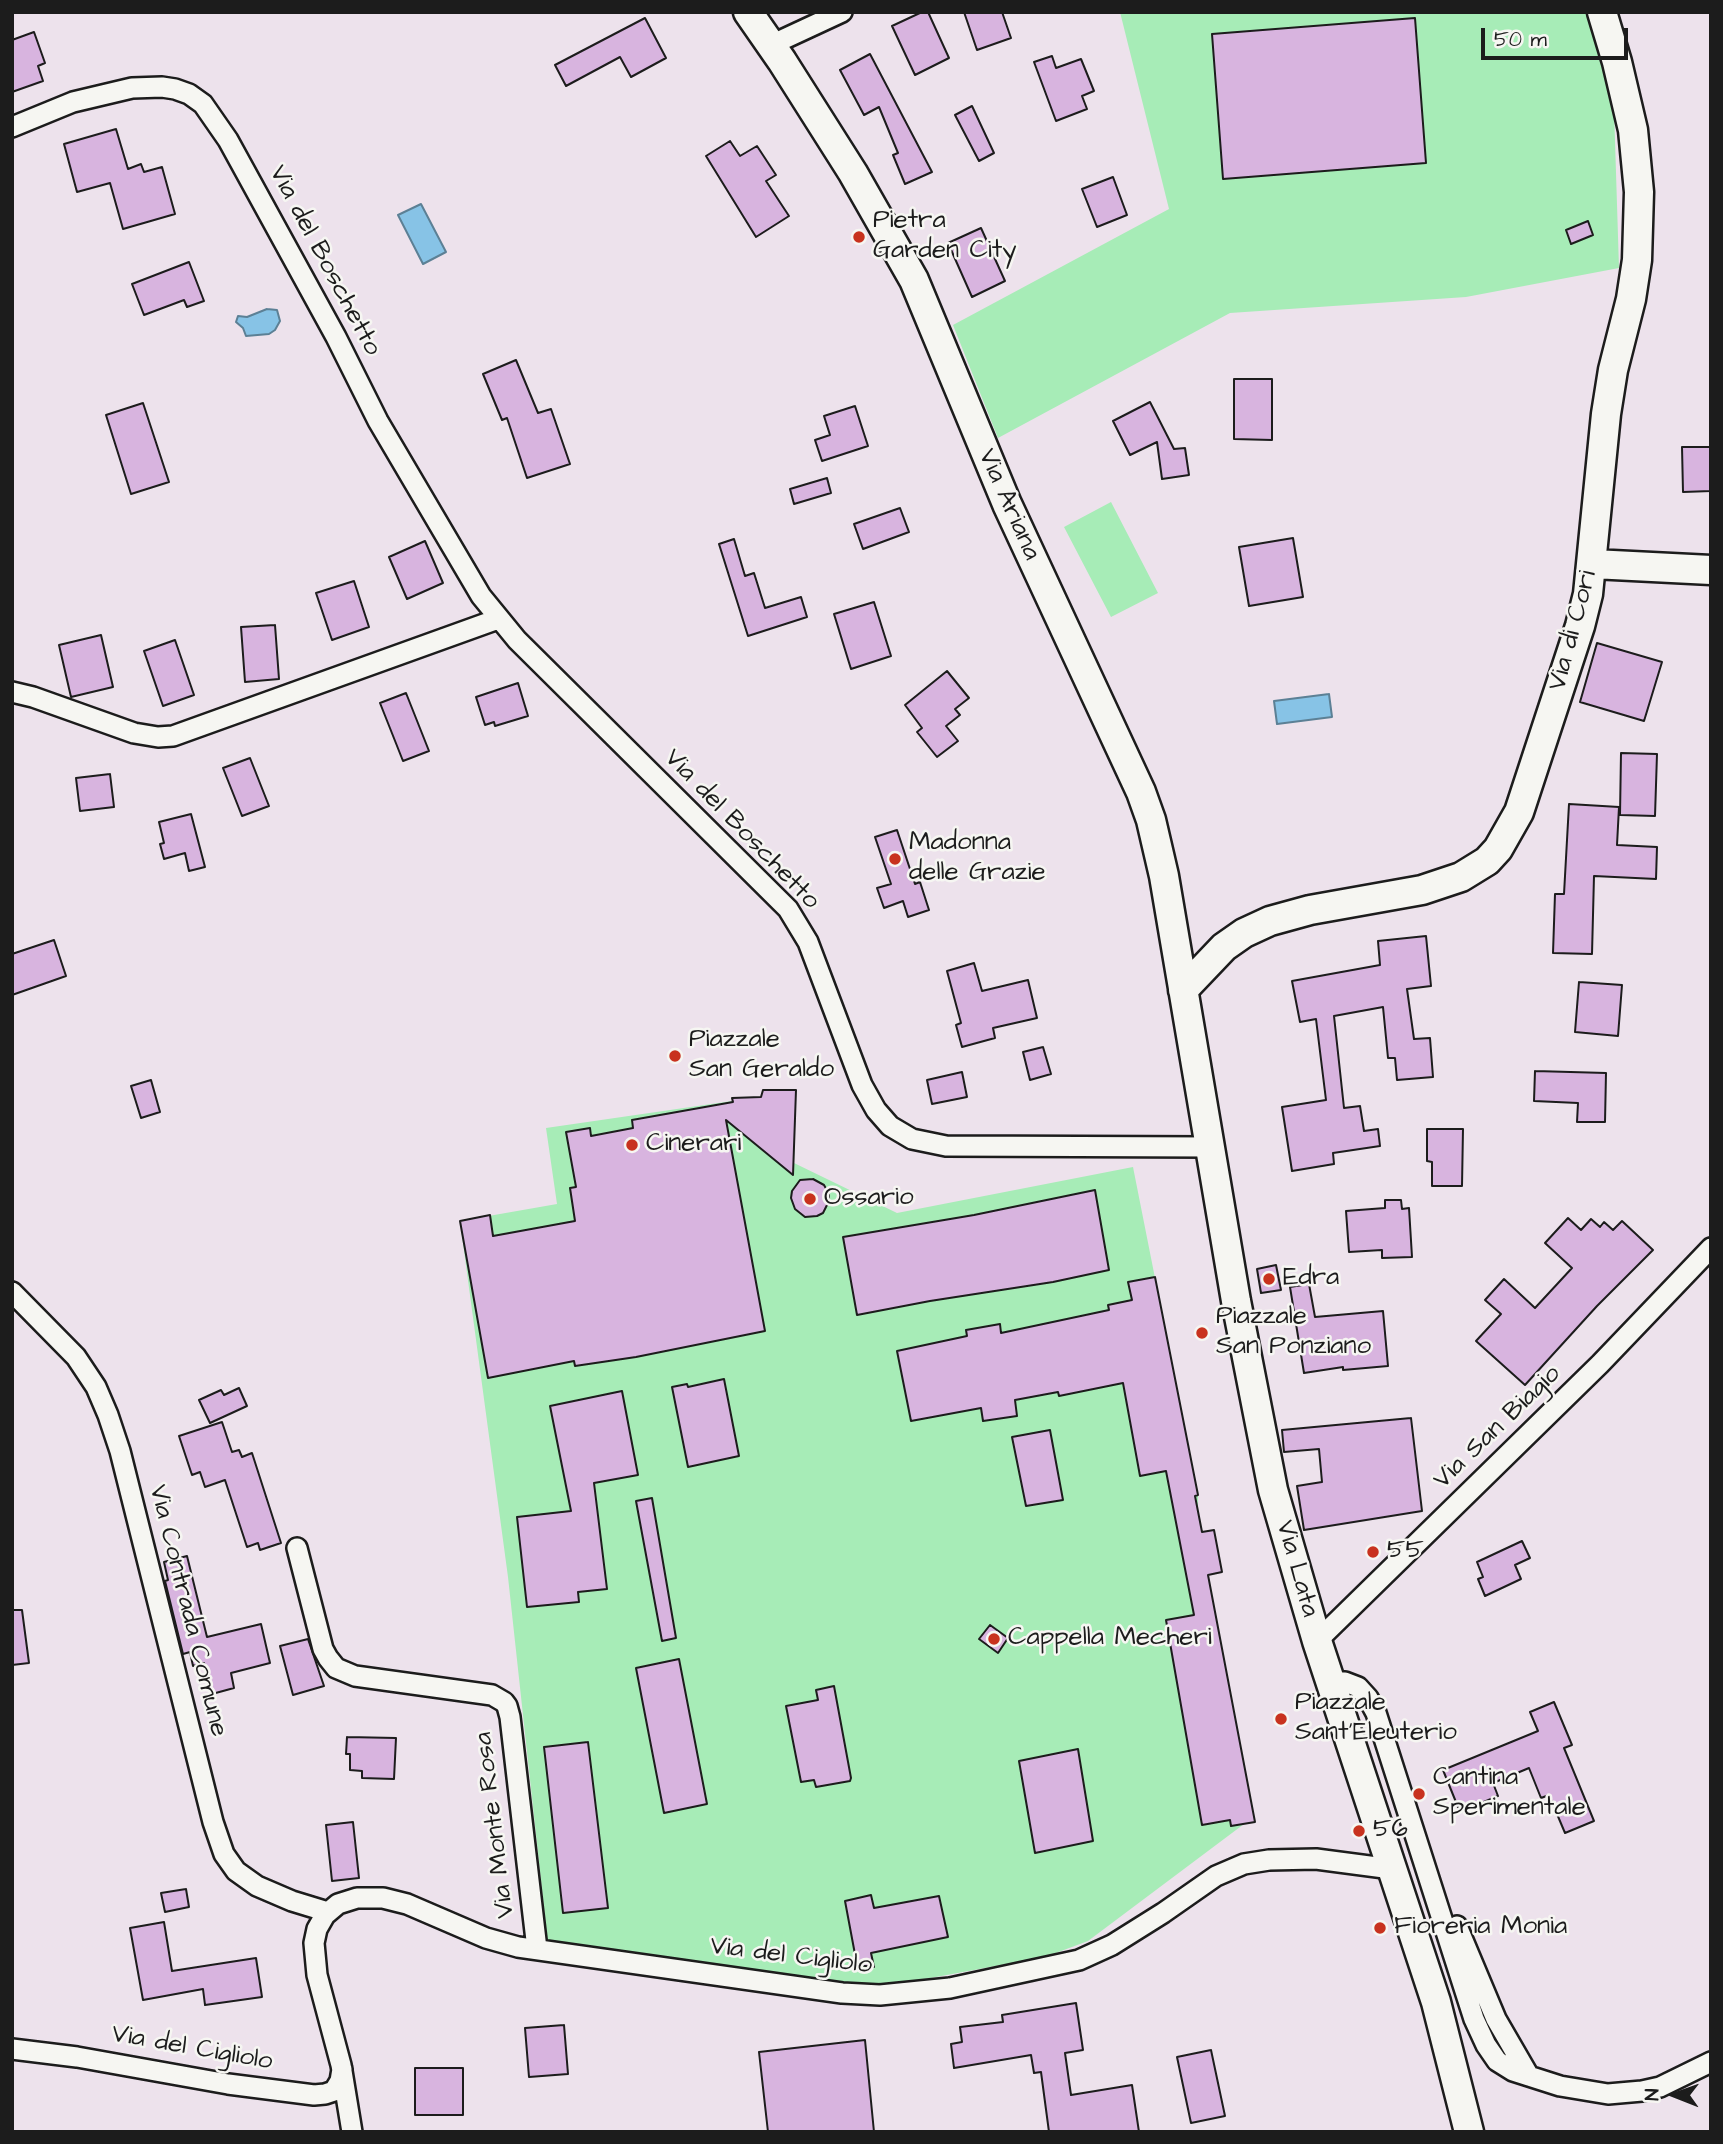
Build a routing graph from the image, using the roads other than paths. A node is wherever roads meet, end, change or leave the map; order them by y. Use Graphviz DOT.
graph roads {
  1 [pos="748,12"];
  2 [pos="842,12"];
  3 [pos="1602,12"];
  4 [pos="771,45"];
  5 [pos="12,127"];
  6 [pos="1593,564"];
  7 [pos="1711,570"];
  8 [pos="498,619"];
  9 [pos="12,692"];
  10 [pos="1183,990"];
  11 [pos="1211,1147"];
  12 [pos="1711,1248"];
  13 [pos="12,1292"];
  14 [pos="297,1548"];
  15 [pos="1317,1641"];
  16 [pos="1330,1682"];
  17 [pos="1392,1869"];
  18 [pos="328,1912"];
  19 [pos="537,1949"];
  20 [pos="12,2049"];
  21 [pos="1711,2062"];
  22 [pos="341,2065"];
  23 [pos="352,2132"];
  24 [pos="1469,2132"];
  1 -- 4 [label="main road, Via Ariana"];
  2 -- 4 [label="street"];
  3 -- 6 [label="main road, Via di Cori"];
  4 -- 10 [label="main road, Via Ariana"];
  5 -- 8 [label="street, Via del Boschetto"];
  6 -- 7 [label="main road"];
  6 -- 10 [label="main road, Via di Cori"];
  8 -- 9 [label="street"];
  8 -- 11 [label="street, Via del Boschetto"];
  10 -- 11 [label="main road, Via Lata"];
  11 -- 15 [label="main road, Via Lata"];
  12 -- 15 [label="street, Via San Biagio"];
  13 -- 18 [label="street, Via Contrada Comune"];
  14 -- 19 [label="street, Via Monte Rosa"];
  15 -- 16 [label="main road, Via Lata"];
  16 -- 17 [label="main road, Via Lata"];
  16 -- 21 [label="street"];
  17 -- 19 [label="street, Via del Cigliolo"];
  17 -- 24 [label="main road, Via Lata"];
  18 -- 19 [label="street, Via del Cigliolo"];
  18 -- 22 [label="street"];
  20 -- 22 [label="street, Via del Cigliolo"];
  22 -- 23 [label="street"];
}
